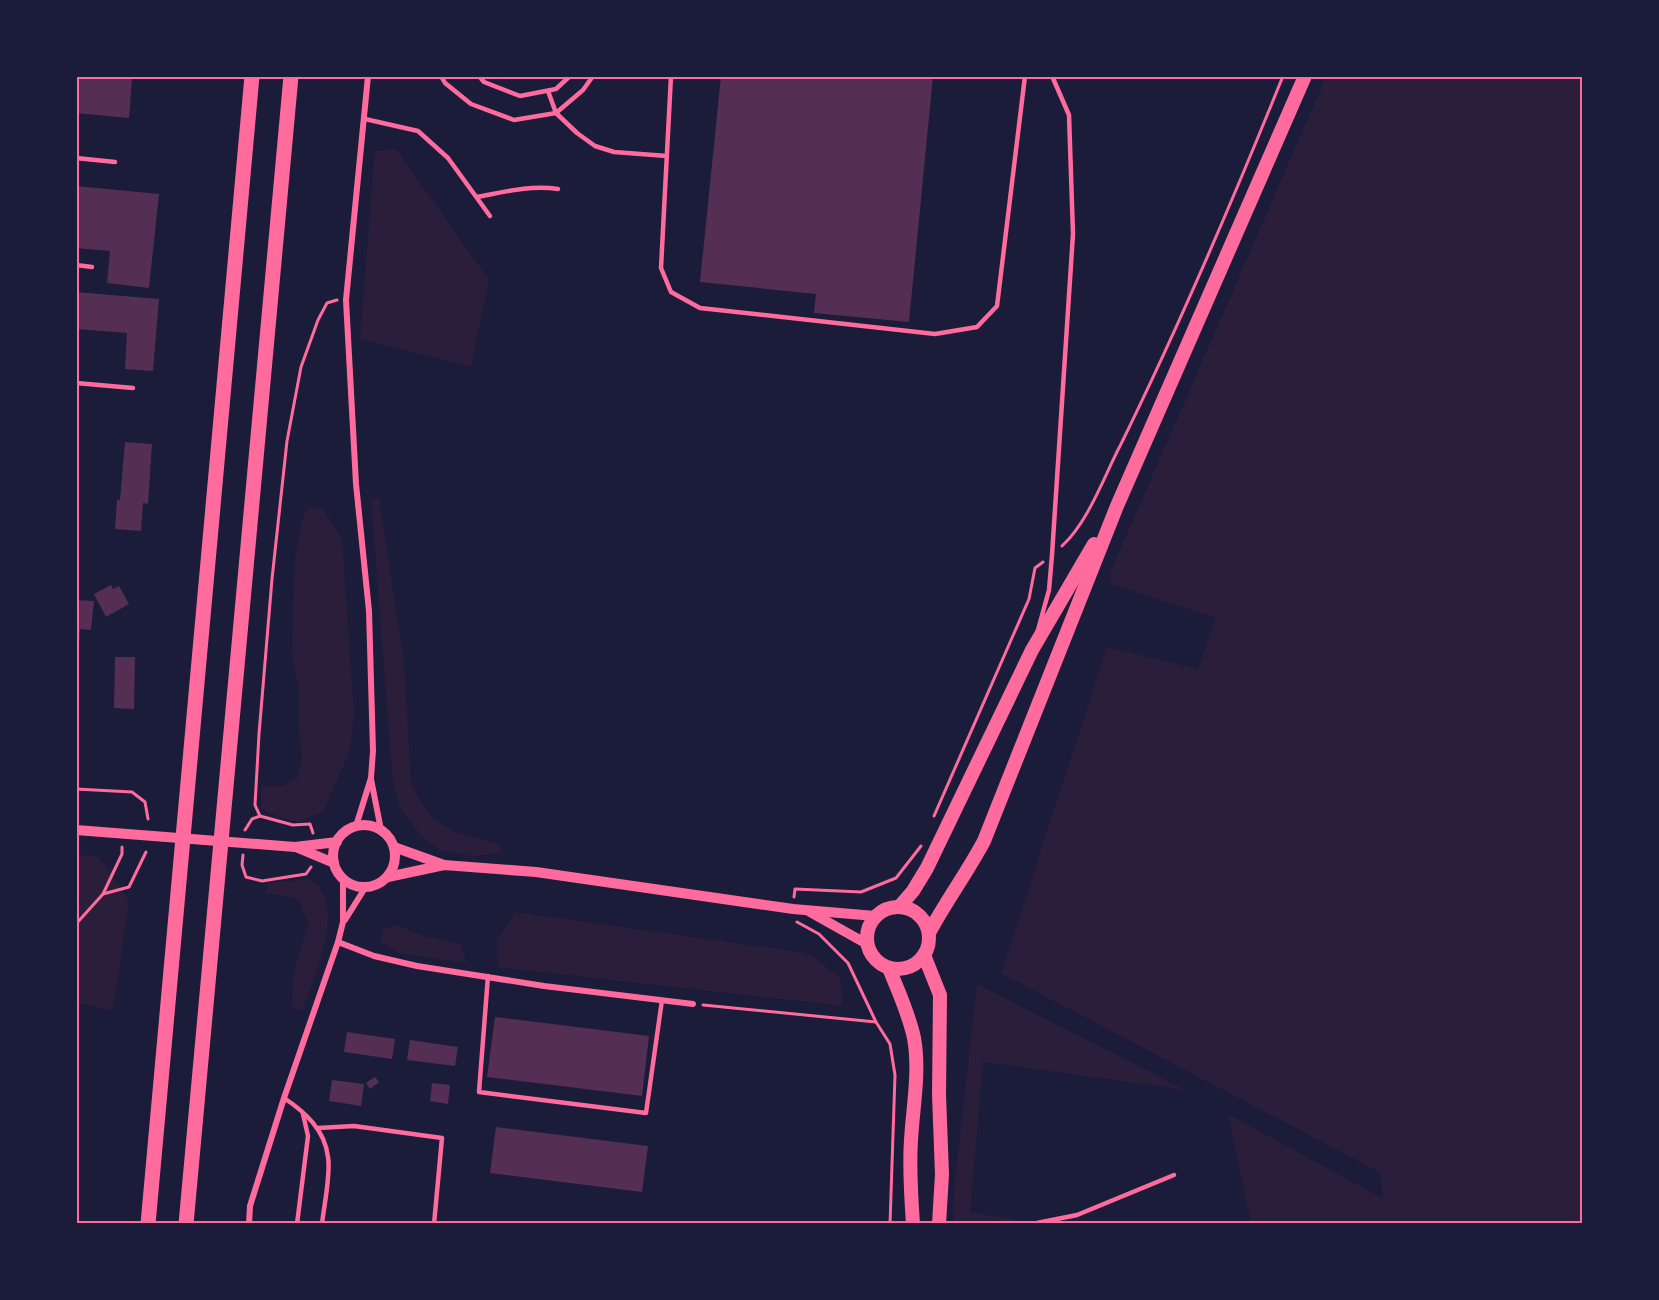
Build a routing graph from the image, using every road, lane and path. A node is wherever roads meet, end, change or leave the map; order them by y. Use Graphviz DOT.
graph roads {
  1 [pos="252,76"];
  2 [pos="291,76"];
  3 [pos="368,76"];
  4 [pos="441,76"];
  5 [pos="479,76"];
  6 [pos="570,76"];
  7 [pos="593,76"];
  8 [pos="671,76"];
  9 [pos="1025,76"];
  10 [pos="1052,76"];
  11 [pos="1305,76"];
  12 [pos="548,91"];
  13 [pos="556,113"];
  14 [pos="365,119"];
  15 [pos="667,156"];
  16 [pos="76,158"];
  17 [pos="115,162"];
  18 [pos="558,189"];
  19 [pos="477,197"];
  20 [pos="490,216"];
  21 [pos="76,265"];
  22 [pos="92,267"];
  23 [pos="346,300"];
  24 [pos="76,383"];
  25 [pos="133,388"];
  26 [pos="1117,506"];
  27 [pos="1032,650"];
  28 [pos="371,778"];
  29 [pos="76,789"];
  30 [pos="260,816"];
  31 [pos="148,819"];
  32 [pos="356,826"];
  33 [pos="76,830"];
  34 [pos="381,830"];
  35 [pos="125,835"];
  36 [pos="244,837"];
  37 [pos="337,842"];
  38 [pos="244,846"];
  39 [pos="394,847"];
  40 [pos="318,850"];
  41 [pos="146,852"];
  42 [pos="334,863"];
  43 [pos="444,865"];
  44 [pos="388,877"];
  45 [pos="343,879"];
  46 [pos="365,888"];
  47 [pos="103,894"];
  48 [pos="900,906"];
  49 [pos="793,909"];
  50 [pos="808,911"];
  51 [pos="875,916"];
  52 [pos="344,922"];
  53 [pos="76,924"];
  54 [pos="929,933"];
  55 [pos="338,942"];
  56 [pos="867,944"];
  57 [pos="924,954"];
  58 [pos="889,968"];
  59 [pos="488,976"];
  60 [pos="662,1000"];
  61 [pos="693,1004"];
  62 [pos="876,1022"];
  63 [pos="284,1098"];
  64 [pos="303,1111"];
  65 [pos="318,1128"];
  66 [pos="1174,1175"];
  67 [pos="148,1224"];
  68 [pos="186,1224"];
  69 [pos="249,1224"];
  70 [pos="297,1224"];
  71 [pos="322,1224"];
  72 [pos="434,1224"];
  73 [pos="890,1224"];
  74 [pos="913,1224"];
  75 [pos="939,1224"];
  76 [pos="1032,1224"];
  1 -- 67 [label="highway"];
  2 -- 68 [label="highway"];
  3 -- 14 [label="street"];
  4 -- 13 [label="lane"];
  5 -- 12 [label="lane"];
  6 -- 12 [label="lane"];
  7 -- 13 [label="lane"];
  8 -- 15 [label="lane"];
  9 -- 15 [label="lane"];
  10 -- 27 [label="lane"];
  11 -- 26 [label="main road"];
  12 -- 13 [label="lane"];
  13 -- 15 [label="lane"];
  14 -- 19 [label="lane"];
  14 -- 23 [label="street"];
  16 -- 17 [label="lane"];
  18 -- 19 [label="lane"];
  19 -- 20 [label="lane"];
  21 -- 22 [label="lane"];
  23 -- 28 [label="street"];
  23 -- 30 [label="path"];
  24 -- 25 [label="lane"];
  26 -- 27 [label="main road"];
  26 -- 54 [label="main road"];
  27 -- 48 [label="main road"];
  28 -- 32 [label="street"];
  28 -- 34 [label="street"];
  29 -- 31 [label="path"];
  30 -- 36 [label="path"];
  30 -- 40 [label="path"];
  32 -- 34 [label="street"];
  32 -- 37 [label="street"];
  33 -- 35 [label="street"];
  34 -- 39 [label="street"];
  35 -- 40 [label="street"];
  35 -- 47 [label="path"];
  37 -- 40 [label="street"];
  37 -- 42 [label="street"];
  38 -- 40 [label="path"];
  39 -- 43 [label="street"];
  39 -- 44 [label="street"];
  40 -- 42 [label="street"];
  41 -- 47 [label="path"];
  42 -- 45 [label="street"];
  43 -- 44 [label="street"];
  43 -- 49 [label="street"];
  44 -- 46 [label="street"];
  45 -- 46 [label="street"];
  45 -- 52 [label="street"];
  46 -- 52 [label="street"];
  47 -- 53 [label="path"];
  48 -- 51 [label="main road"];
  48 -- 54 [label="main road"];
  49 -- 50 [label="street"];
  49 -- 62 [label="path"];
  50 -- 51 [label="street"];
  50 -- 56 [label="street"];
  51 -- 56 [label="main road"];
  52 -- 55 [label="street"];
  54 -- 57 [label="main road"];
  55 -- 59 [label="street"];
  55 -- 63 [label="street"];
  56 -- 58 [label="main road"];
  57 -- 58 [label="main road"];
  57 -- 75 [label="main road"];
  58 -- 74 [label="main road"];
  59 -- 60 [label="street"];
  59 -- 60 [label="lane"];
  60 -- 61 [label="street"];
  61 -- 62 [label="path"];
  62 -- 73 [label="path"];
  63 -- 64 [label="lane"];
  63 -- 69 [label="street"];
  64 -- 65 [label="lane"];
  64 -- 70 [label="lane"];
  65 -- 71 [label="lane"];
  65 -- 72 [label="lane"];
  66 -- 76 [label="lane"];
}
